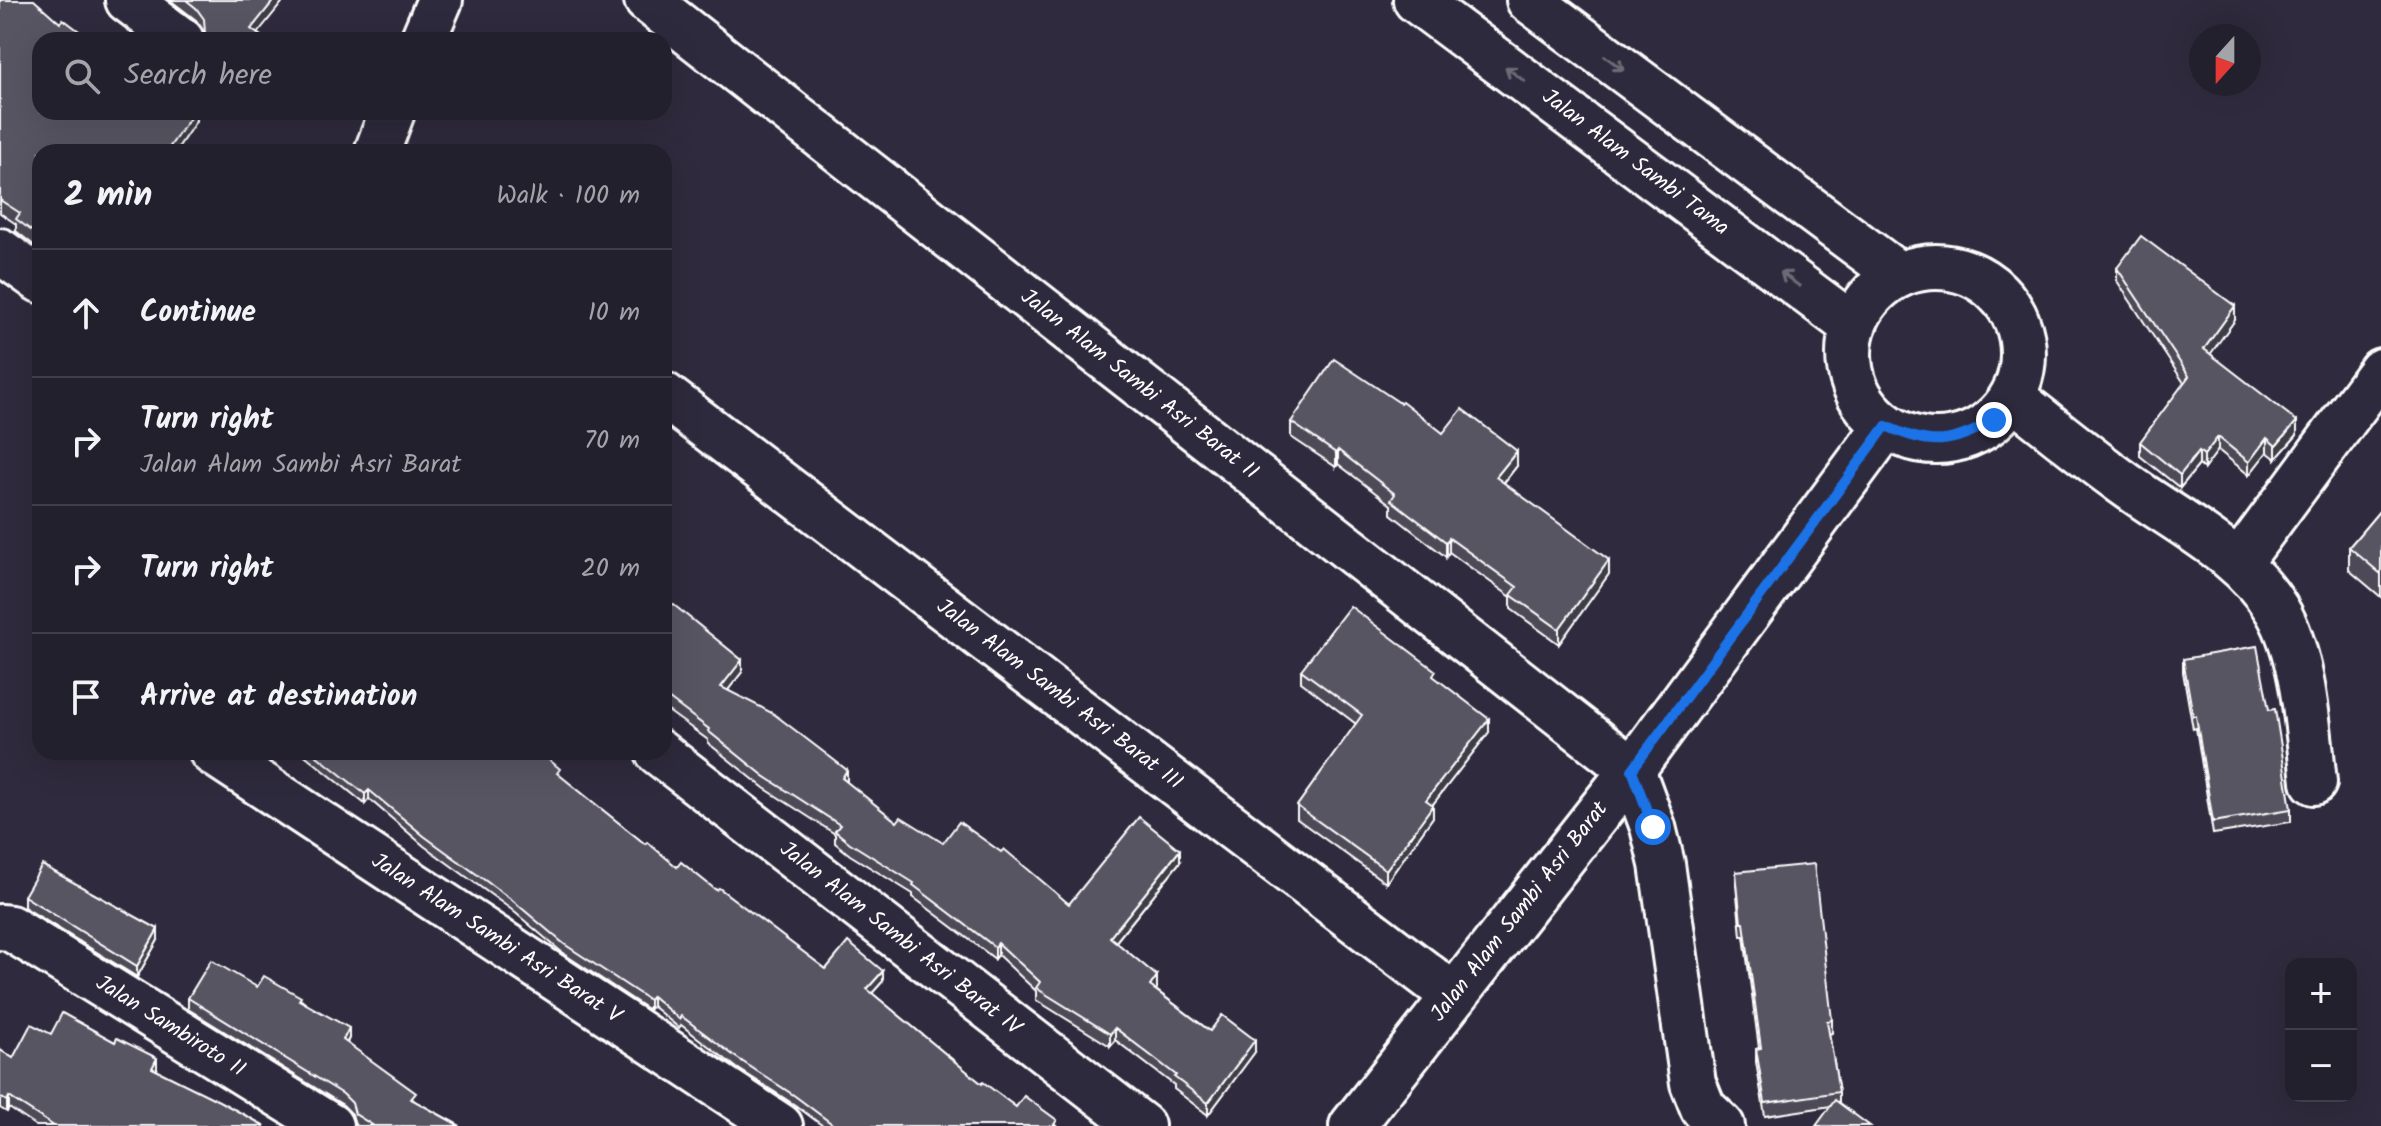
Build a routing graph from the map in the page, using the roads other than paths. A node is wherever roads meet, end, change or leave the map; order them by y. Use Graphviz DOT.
graph roads {
  1 [pos="128,0"];
  2 [pos="440,0"];
  3 [pos="647,0"];
  4 [pos="1416,0"];
  5 [pos="1529,0"];
  6 [pos="170,32"];
  7 [pos="426,32"];
  8 [pos="389,120"];
  9 [pos="380,144"];
  10 [pos="0,251"];
  11 [pos="32,274"];
  12 [pos="1899,275"];
  13 [pos="1853,326"];
  14 [pos="2381,371"];
  15 [pos="2012,397"];
  16 [pos="672,401"];
  17 [pos="1886,426"];
  18 [pos="2239,563"];
  19 [pos="224,760"];
  20 [pos="668,760"];
  21 [pos="1632,770"];
  22 [pos="2314,782"];
  23 [pos="5,928"];
  24 [pos="1453,995"];
  25 [pos="330,1126"];
  26 [pos="780,1126"];
  27 [pos="1142,1126"];
  28 [pos="1352,1126"];
  29 [pos="1722,1126"];
  1 -- 6 [label="street"];
  2 -- 7 [label="street"];
  3 -- 21 [label="street, Jalan Alam Sambi Asri Barat II"];
  13 -- 4 [label="street, Jalan Alam Sambi Tama, one-way"];
  5 -- 12 [label="street, one-way"];
  8 -- 9 [label="street"];
  10 -- 11 [label="street"];
  12 -- 13 [label="street"];
  12 -- 15 [label="street"];
  13 -- 17 [label="street"];
  14 -- 18 [label="street"];
  15 -- 17 [label="street"];
  15 -- 18 [label="street"];
  16 -- 24 [label="street, Jalan Alam Sambi Asri Barat III"];
  17 -- 21 [label="street, Jalan Alam Sambi Asri Barat"];
  18 -- 22 [label="street"];
  19 -- 26 [label="street, Jalan Alam Sambi Asri Barat V"];
  20 -- 27 [label="street, Jalan Alam Sambi Asri Barat IV"];
  21 -- 24 [label="street, Jalan Alam Sambi Asri Barat"];
  21 -- 29 [label="street"];
  23 -- 25 [label="street, Jalan Sambiroto II"];
  24 -- 28 [label="street, Jalan Alam Sambi Asri Barat"];
}
